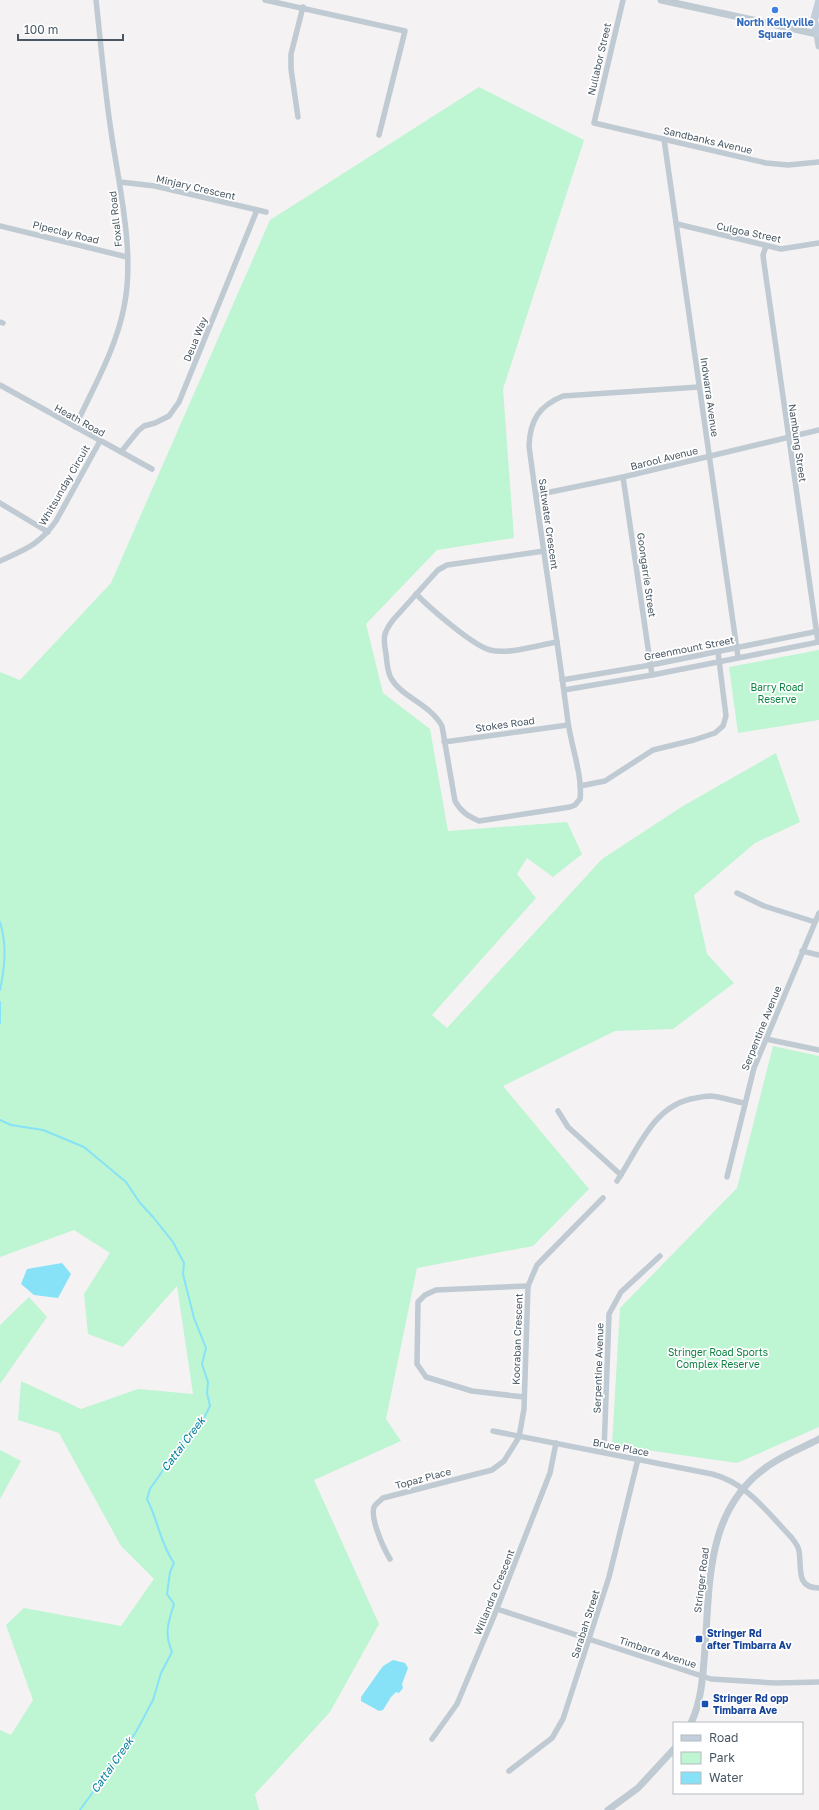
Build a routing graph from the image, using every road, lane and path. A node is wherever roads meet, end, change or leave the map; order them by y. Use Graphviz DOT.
graph roads {
  1 [pos="96,0"];
  2 [pos="265,0"];
  3 [pos="623,0"];
  4 [pos="661,0"];
  5 [pos="819,2"];
  6 [pos="303,8"];
  7 [pos="818,31"];
  8 [pos="819,46"];
  9 [pos="298,117"];
  10 [pos="594,123"];
  11 [pos="379,135"];
  12 [pos="664,139"];
  13 [pos="819,162"];
  14 [pos="120,182"];
  15 [pos="256,210"];
  16 [pos="266,212"];
  17 [pos="677,224"];
  18 [pos="0,226"];
  19 [pos="819,243"];
  20 [pos="766,246"];
  21 [pos="127,257"];
  22 [pos="0,385"];
  23 [pos="699,387"];
  24 [pos="75,427"];
  25 [pos="819,430"];
  26 [pos="788,438"];
  27 [pos="100,441"];
  28 [pos="121,452"];
  29 [pos="709,455"];
  30 [pos="152,469"];
  31 [pos="623,477"];
  32 [pos="536,495"];
  33 [pos="0,503"];
  34 [pos="48,532"];
  35 [pos="544,551"];
  36 [pos="0,560"];
  37 [pos="416,594"];
  38 [pos="818,632"];
  39 [pos="557,642"];
  40 [pos="818,642"];
  41 [pos="736,647"];
  42 [pos="718,652"];
  43 [pos="738,657"];
  44 [pos="719,661"];
  45 [pos="651,665"];
  46 [pos="652,675"];
  47 [pos="562,680"];
  48 [pos="564,690"];
  49 [pos="568,725"];
  50 [pos="444,742"];
  51 [pos="580,786"];
  52 [pos="737,893"];
  53 [pos="819,913"];
  54 [pos="815,922"];
  55 [pos="802,951"];
  56 [pos="819,955"];
  57 [pos="766,1038"];
  58 [pos="819,1050"];
  59 [pos="744,1103"];
  60 [pos="558,1111"];
  61 [pos="621,1174"];
  62 [pos="727,1178"];
  63 [pos="617,1181"];
  64 [pos="603,1198"];
  65 [pos="660,1256"];
  66 [pos="528,1286"];
  67 [pos="524,1397"];
  68 [pos="493,1432"];
  69 [pos="519,1437"];
  70 [pos="819,1439"];
  71 [pos="556,1443"];
  72 [pos="604,1452"];
  73 [pos="638,1459"];
  74 [pos="742,1488"];
  75 [pos="390,1559"];
  76 [pos="819,1588"];
  77 [pos="497,1610"];
  78 [pos="589,1639"];
  79 [pos="703,1676"];
  80 [pos="819,1682"];
  81 [pos="691,1722"];
  82 [pos="432,1739"];
  83 [pos="673,1750"];
  84 [pos="509,1771"];
  85 [pos="608,1810"];
  1 -- 14 [label="street, Foxall Road"];
  2 -- 6 [label="street"];
  3 -- 10 [label="street, Nullabor Street"];
  4 -- 7 [label="street"];
  5 -- 7 [label="main road"];
  6 -- 9 [label="street"];
  6 -- 11 [label="street"];
  7 -- 8 [label="street"];
  10 -- 12 [label="street, Sandbanks Avenue"];
  12 -- 13 [label="street, Sandbanks Avenue"];
  12 -- 17 [label="street, Indwarra Avenue"];
  14 -- 15 [label="street, Minjary Crescent"];
  14 -- 21 [label="street, Foxall Road"];
  15 -- 16 [label="street, Minjary Crescent"];
  15 -- 28 [label="street, Deua Way"];
  17 -- 20 [label="street, Culgoa Street"];
  17 -- 23 [label="street, Indwarra Avenue"];
  18 -- 21 [label="street, Pipeclay Road"];
  19 -- 20 [label="street, Culgoa Street"];
  20 -- 26 [label="street, Nambung Street"];
  21 -- 24 [label="street, Foxall Road"];
  22 -- 24 [label="street, Heath Road"];
  23 -- 29 [label="street, Indwarra Avenue"];
  23 -- 32 [label="street, Saltwater Crescent"];
  24 -- 27 [label="street, Heath Road"];
  25 -- 26 [label="street, Barool Avenue"];
  26 -- 29 [label="street, Barool Avenue"];
  26 -- 38 [label="street, Nambung Street"];
  27 -- 28 [label="street, Heath Road"];
  27 -- 34 [label="street, Whitsunday Circuit"];
  28 -- 30 [label="street, Heath Road"];
  29 -- 31 [label="street, Barool Avenue"];
  29 -- 41 [label="street, Indwarra Avenue"];
  31 -- 32 [label="street, Barool Avenue"];
  31 -- 45 [label="street, Goongarrie Street"];
  32 -- 35 [label="street, Saltwater Crescent"];
  33 -- 34 [label="street"];
  34 -- 36 [label="street, Whitsunday Circuit"];
  35 -- 37 [label="street"];
  35 -- 39 [label="street, Saltwater Crescent"];
  37 -- 39 [label="street"];
  37 -- 50 [label="street"];
  38 -- 40 [label="street, Nambung Street"];
  38 -- 41 [label="street, Greenmount Street"];
  39 -- 47 [label="street, Saltwater Crescent"];
  40 -- 43 [label="street, Greenmount Street"];
  41 -- 42 [label="street, Greenmount Street"];
  41 -- 43 [label="street, Indwarra Avenue"];
  42 -- 44 [label="street"];
  42 -- 45 [label="street, Greenmount Street"];
  43 -- 44 [label="street, Greenmount Street"];
  44 -- 46 [label="street, Greenmount Street"];
  44 -- 51 [label="street"];
  45 -- 46 [label="street, Goongarrie Street"];
  45 -- 47 [label="street, Greenmount Street"];
  46 -- 48 [label="street, Greenmount Street"];
  47 -- 48 [label="street, Saltwater Crescent"];
  48 -- 49 [label="street, Saltwater Crescent"];
  49 -- 50 [label="street, Stokes Road"];
  49 -- 51 [label="street, Saltwater Crescent"];
  50 -- 51 [label="street, Saltwater Crescent"];
  52 -- 54 [label="street"];
  53 -- 54 [label="street, Serpentine Avenue"];
  54 -- 55 [label="street, Serpentine Avenue"];
  55 -- 56 [label="street"];
  55 -- 57 [label="street, Serpentine Avenue"];
  57 -- 58 [label="street"];
  57 -- 59 [label="street, Serpentine Avenue"];
  59 -- 61 [label="street"];
  59 -- 62 [label="street, Serpentine Avenue"];
  60 -- 61 [label="street"];
  61 -- 63 [label="street"];
  64 -- 66 [label="street, Kooraban Crescent"];
  65 -- 72 [label="street, Serpentine Avenue"];
  66 -- 67 [label="street, Kooraban Crescent"];
  66 -- 67 [label="street"];
  67 -- 69 [label="street, Kooraban Crescent"];
  68 -- 69 [label="street, Bruce Place"];
  69 -- 71 [label="street, Bruce Place"];
  69 -- 75 [label="street, Topaz Place"];
  70 -- 74 [label="street, Stringer Road"];
  71 -- 72 [label="street, Bruce Place"];
  71 -- 77 [label="street, Willandra Crescent"];
  72 -- 73 [label="street, Bruce Place"];
  73 -- 74 [label="street, Bruce Place"];
  73 -- 78 [label="street, Sarabah Street"];
  74 -- 76 [label="street, Bruce Place"];
  74 -- 79 [label="street, Stringer Road"];
  77 -- 78 [label="street, Timbarra Avenue"];
  77 -- 82 [label="street, Willandra Crescent"];
  78 -- 79 [label="street, Timbarra Avenue"];
  78 -- 84 [label="street, Sarabah Street"];
  79 -- 80 [label="street, Timbarra Avenue"];
  79 -- 81 [label="street, Stringer Road"];
  83 -- 85 [label="street"];
}
